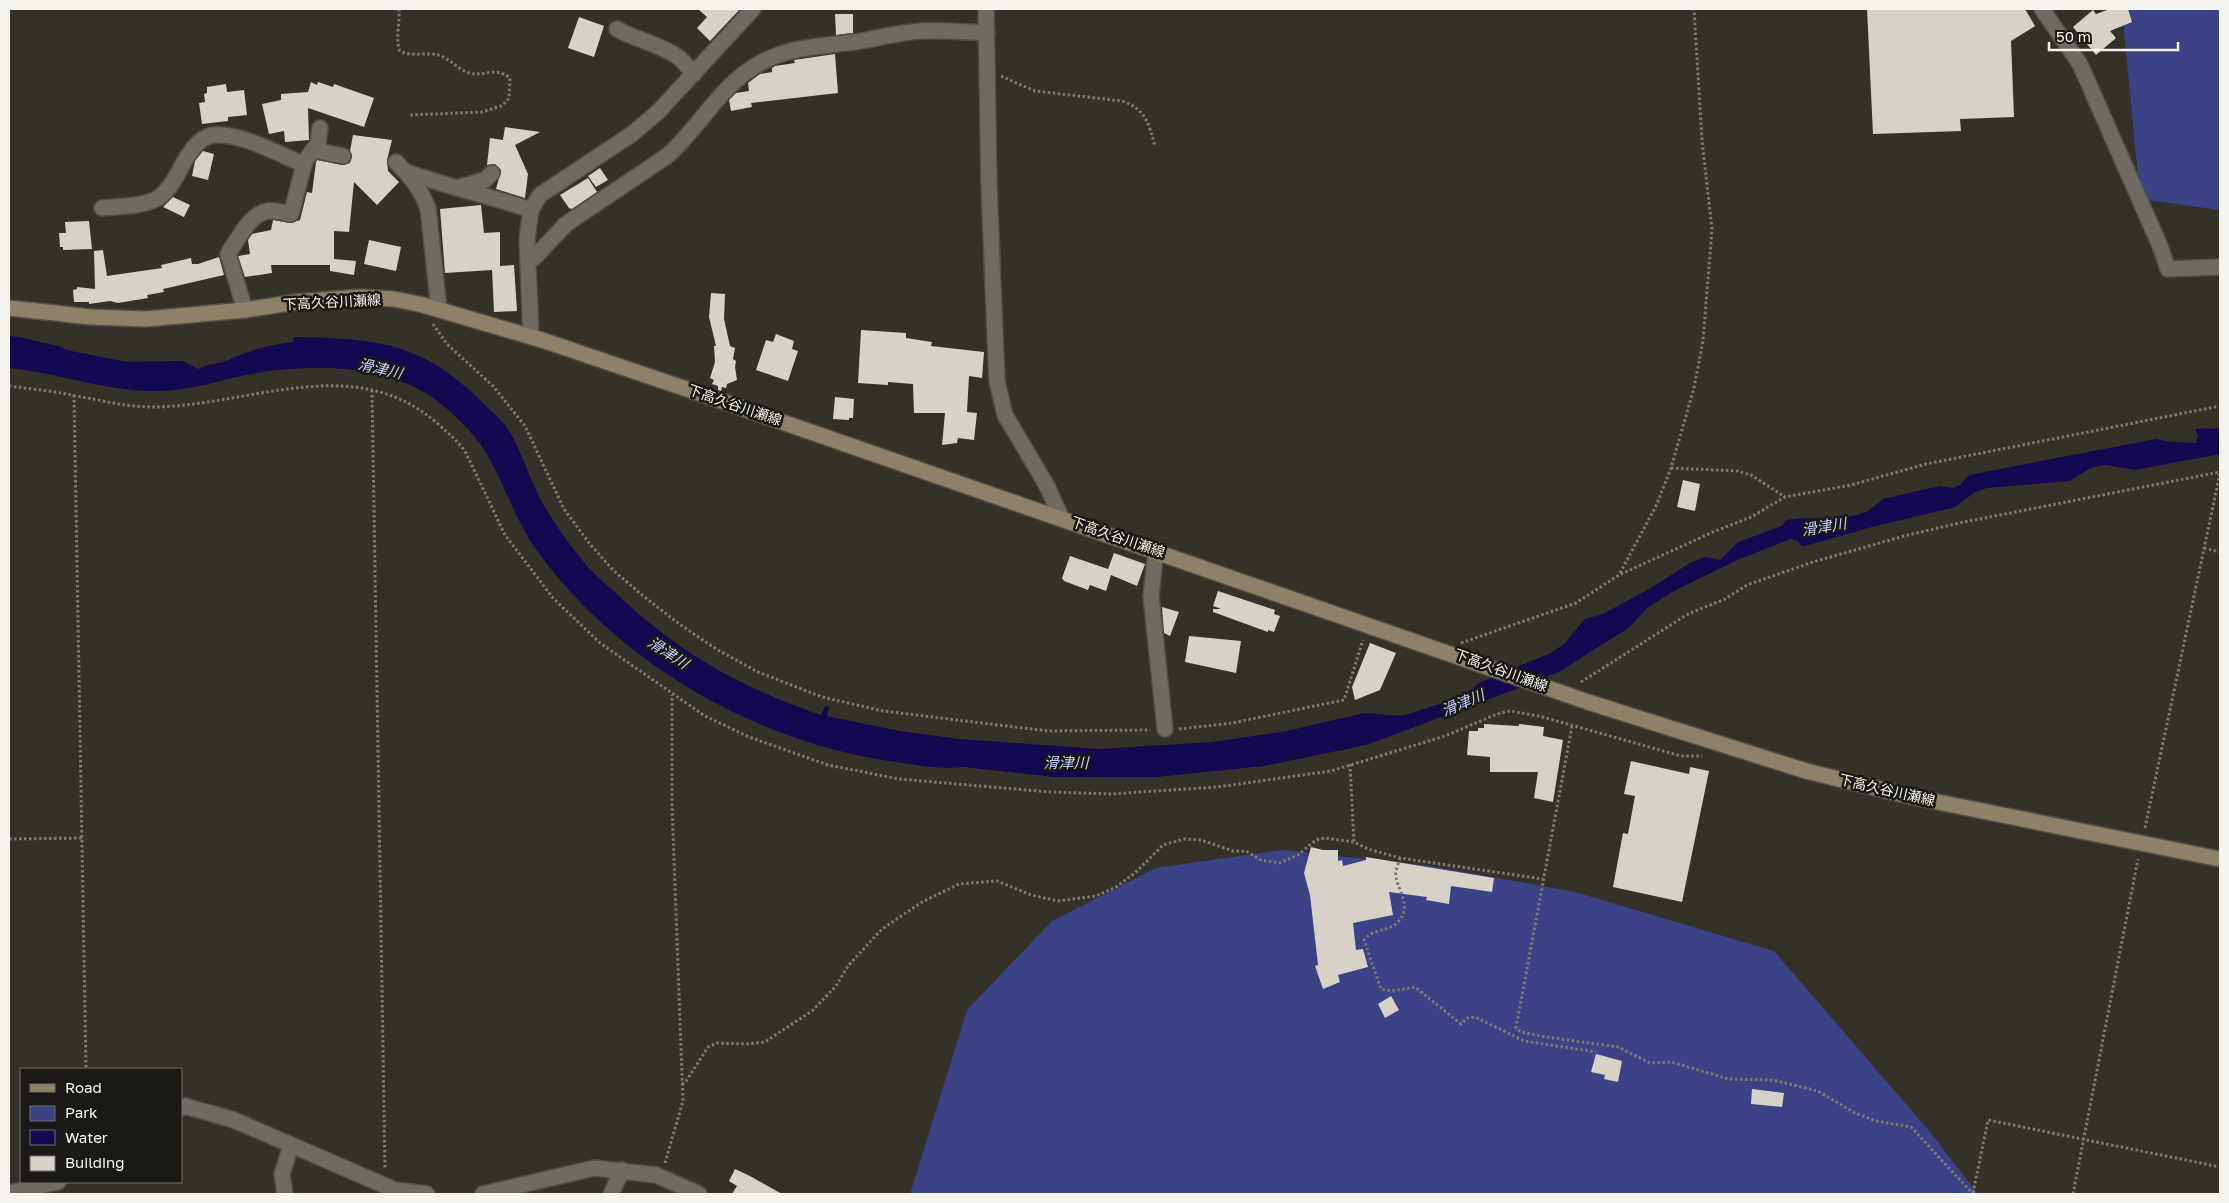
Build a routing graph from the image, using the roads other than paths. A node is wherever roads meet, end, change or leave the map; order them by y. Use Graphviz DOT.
graph roads {
  1 [pos="753,9"];
  2 [pos="986,9"];
  3 [pos="2042,9"];
  4 [pos="617,29"];
  5 [pos="987,33"];
  6 [pos="694,74"];
  7 [pos="320,128"];
  8 [pos="314,150"];
  9 [pos="343,156"];
  10 [pos="304,165"];
  11 [pos="492,173"];
  12 [pos="456,189"];
  13 [pos="102,208"];
  14 [pos="531,210"];
  15 [pos="528,261"];
  16 [pos="2220,267"];
  17 [pos="9,308"];
  18 [pos="439,309"];
  19 [pos="245,310"];
  20 [pos="531,337"];
  21 [pos="1061,517"];
  22 [pos="1156,550"];
  23 [pos="1165,730"];
  24 [pos="2220,859"];
  25 [pos="182,1108"];
  26 [pos="291,1145"];
  27 [pos="622,1170"];
  28 [pos="54,1183"];
  29 [pos="9,1193"];
  30 [pos="285,1194"];
  31 [pos="427,1194"];
  32 [pos="483,1194"];
  33 [pos="611,1194"];
  34 [pos="699,1194"];
  1 -- 6 [label="street"];
  2 -- 5 [label="street"];
  3 -- 16 [label="street"];
  4 -- 6 [label="street"];
  5 -- 15 [label="street"];
  5 -- 21 [label="street"];
  6 -- 14 [label="street"];
  7 -- 8 [label="street"];
  8 -- 9 [label="street"];
  8 -- 10 [label="street"];
  10 -- 13 [label="street"];
  10 -- 19 [label="street"];
  11 -- 12 [label="street"];
  12 -- 14 [label="street"];
  12 -- 18 [label="street"];
  14 -- 15 [label="street"];
  15 -- 20 [label="street"];
  17 -- 19 [label="main road, 下高久谷川瀬線"];
  18 -- 19 [label="main road, 下高久谷川瀬線"];
  18 -- 20 [label="main road, 下高久谷川瀬線"];
  20 -- 21 [label="main road, 下高久谷川瀬線"];
  21 -- 22 [label="main road, 下高久谷川瀬線"];
  22 -- 23 [label="street"];
  22 -- 24 [label="main road, 下高久谷川瀬線"];
  25 -- 26 [label="street"];
  26 -- 30 [label="street"];
  26 -- 31 [label="street"];
  27 -- 32 [label="street"];
  27 -- 33 [label="street"];
  27 -- 34 [label="street"];
  28 -- 29 [label="street"];
}
